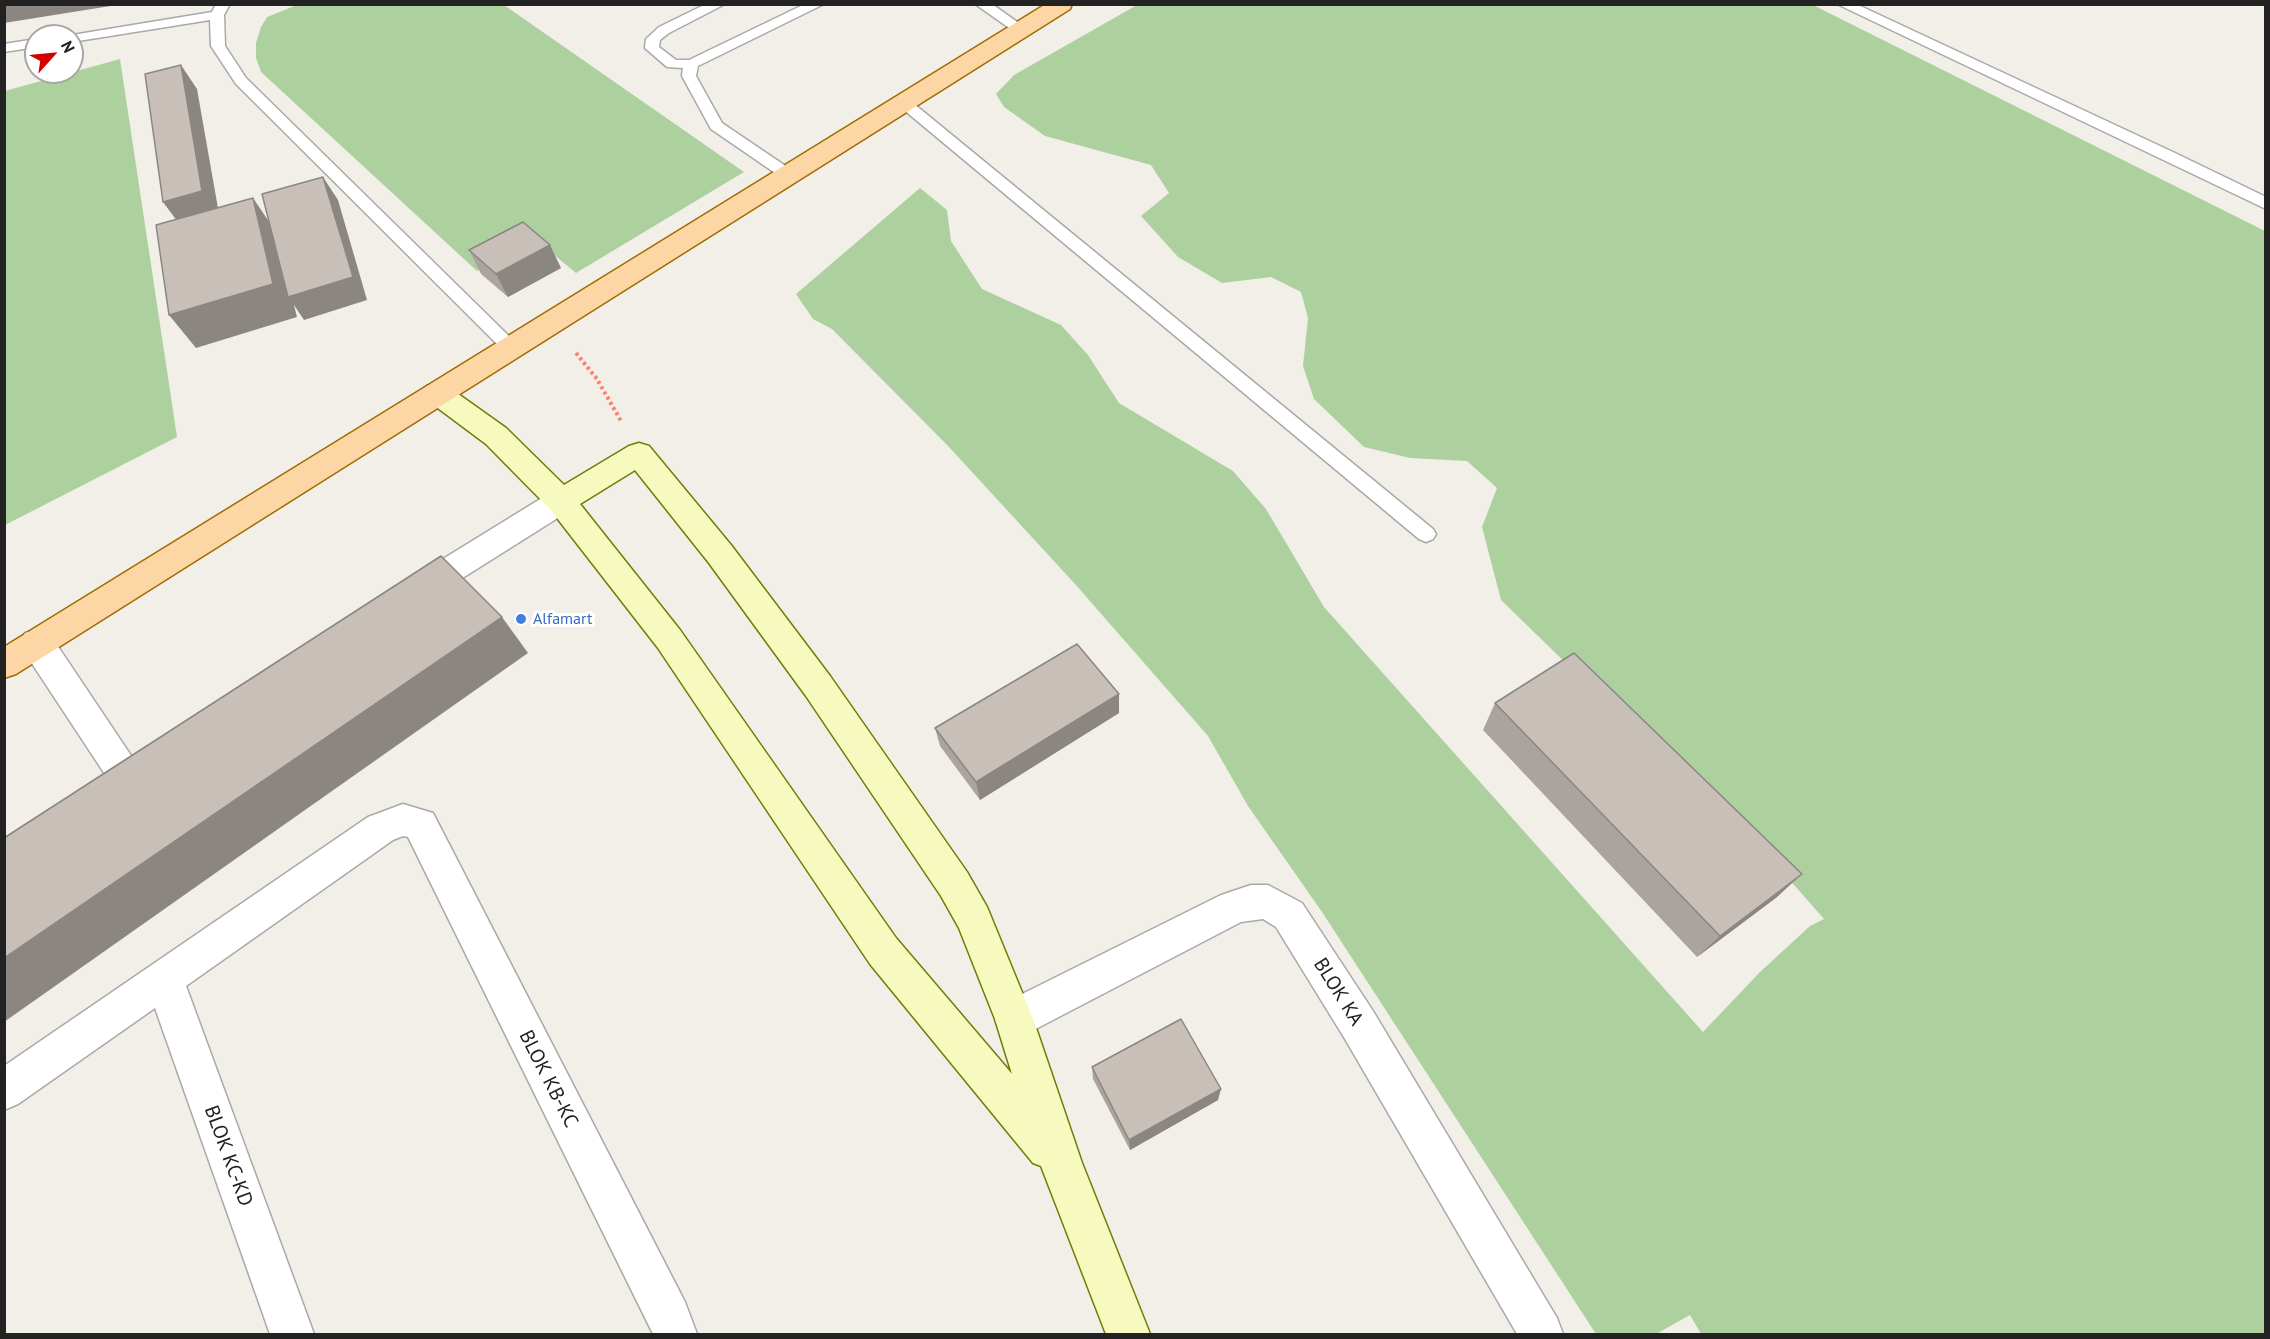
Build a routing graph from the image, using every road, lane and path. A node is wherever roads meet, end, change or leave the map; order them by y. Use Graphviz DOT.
graph roads {
  1 [pos="718,4"];
  2 [pos="817,4"];
  3 [pos="982,4"];
  4 [pos="1062,4"];
  5 [pos="1844,4"];
  6 [pos="220,10"];
  7 [pos="1020,29"];
  8 [pos="84,36"];
  9 [pos="24,45"];
  10 [pos="4,48"];
  11 [pos="691,63"];
  12 [pos="903,102"];
  13 [pos="787,174"];
  14 [pos="2265,204"];
  15 [pos="551,322"];
  16 [pos="510,347"];
  17 [pos="437,393"];
  18 [pos="639,454"];
  19 [pos="561,501"];
  20 [pos="1426,534"];
  21 [pos="388,609"];
  22 [pos="37,643"];
  23 [pos="4,664"];
  24 [pos="94,793"];
  25 [pos="165,978"];
  26 [pos="1014,1019"];
  27 [pos="4,1090"];
  28 [pos="1061,1163"];
  29 [pos="292,1335"];
  30 [pos="675,1335"];
  31 [pos="1128,1335"];
  32 [pos="1541,1335"];
  1 -- 11 [label="lane"];
  2 -- 11 [label="lane"];
  3 -- 7 [label="lane"];
  4 -- 7 [label="main road"];
  5 -- 14 [label="lane"];
  6 -- 8 [label="lane"];
  6 -- 16 [label="lane"];
  7 -- 12 [label="main road"];
  9 -- 10 [label="lane"];
  11 -- 13 [label="lane"];
  12 -- 13 [label="main road"];
  12 -- 20 [label="lane"];
  13 -- 15 [label="main road"];
  15 -- 16 [label="main road"];
  15 -- 18 [label="path"];
  16 -- 17 [label="main road"];
  17 -- 19 [label="street"];
  17 -- 22 [label="main road"];
  18 -- 19 [label="street"];
  18 -- 26 [label="street"];
  19 -- 21 [label="street"];
  19 -- 28 [label="street"];
  22 -- 23 [label="main road"];
  22 -- 24 [label="street"];
  25 -- 27 [label="street"];
  25 -- 29 [label="street, BLOK KC-KD"];
  25 -- 30 [label="street, BLOK KB-KC"];
  26 -- 28 [label="street"];
  26 -- 32 [label="street, BLOK KA"];
  28 -- 31 [label="street"];
}
